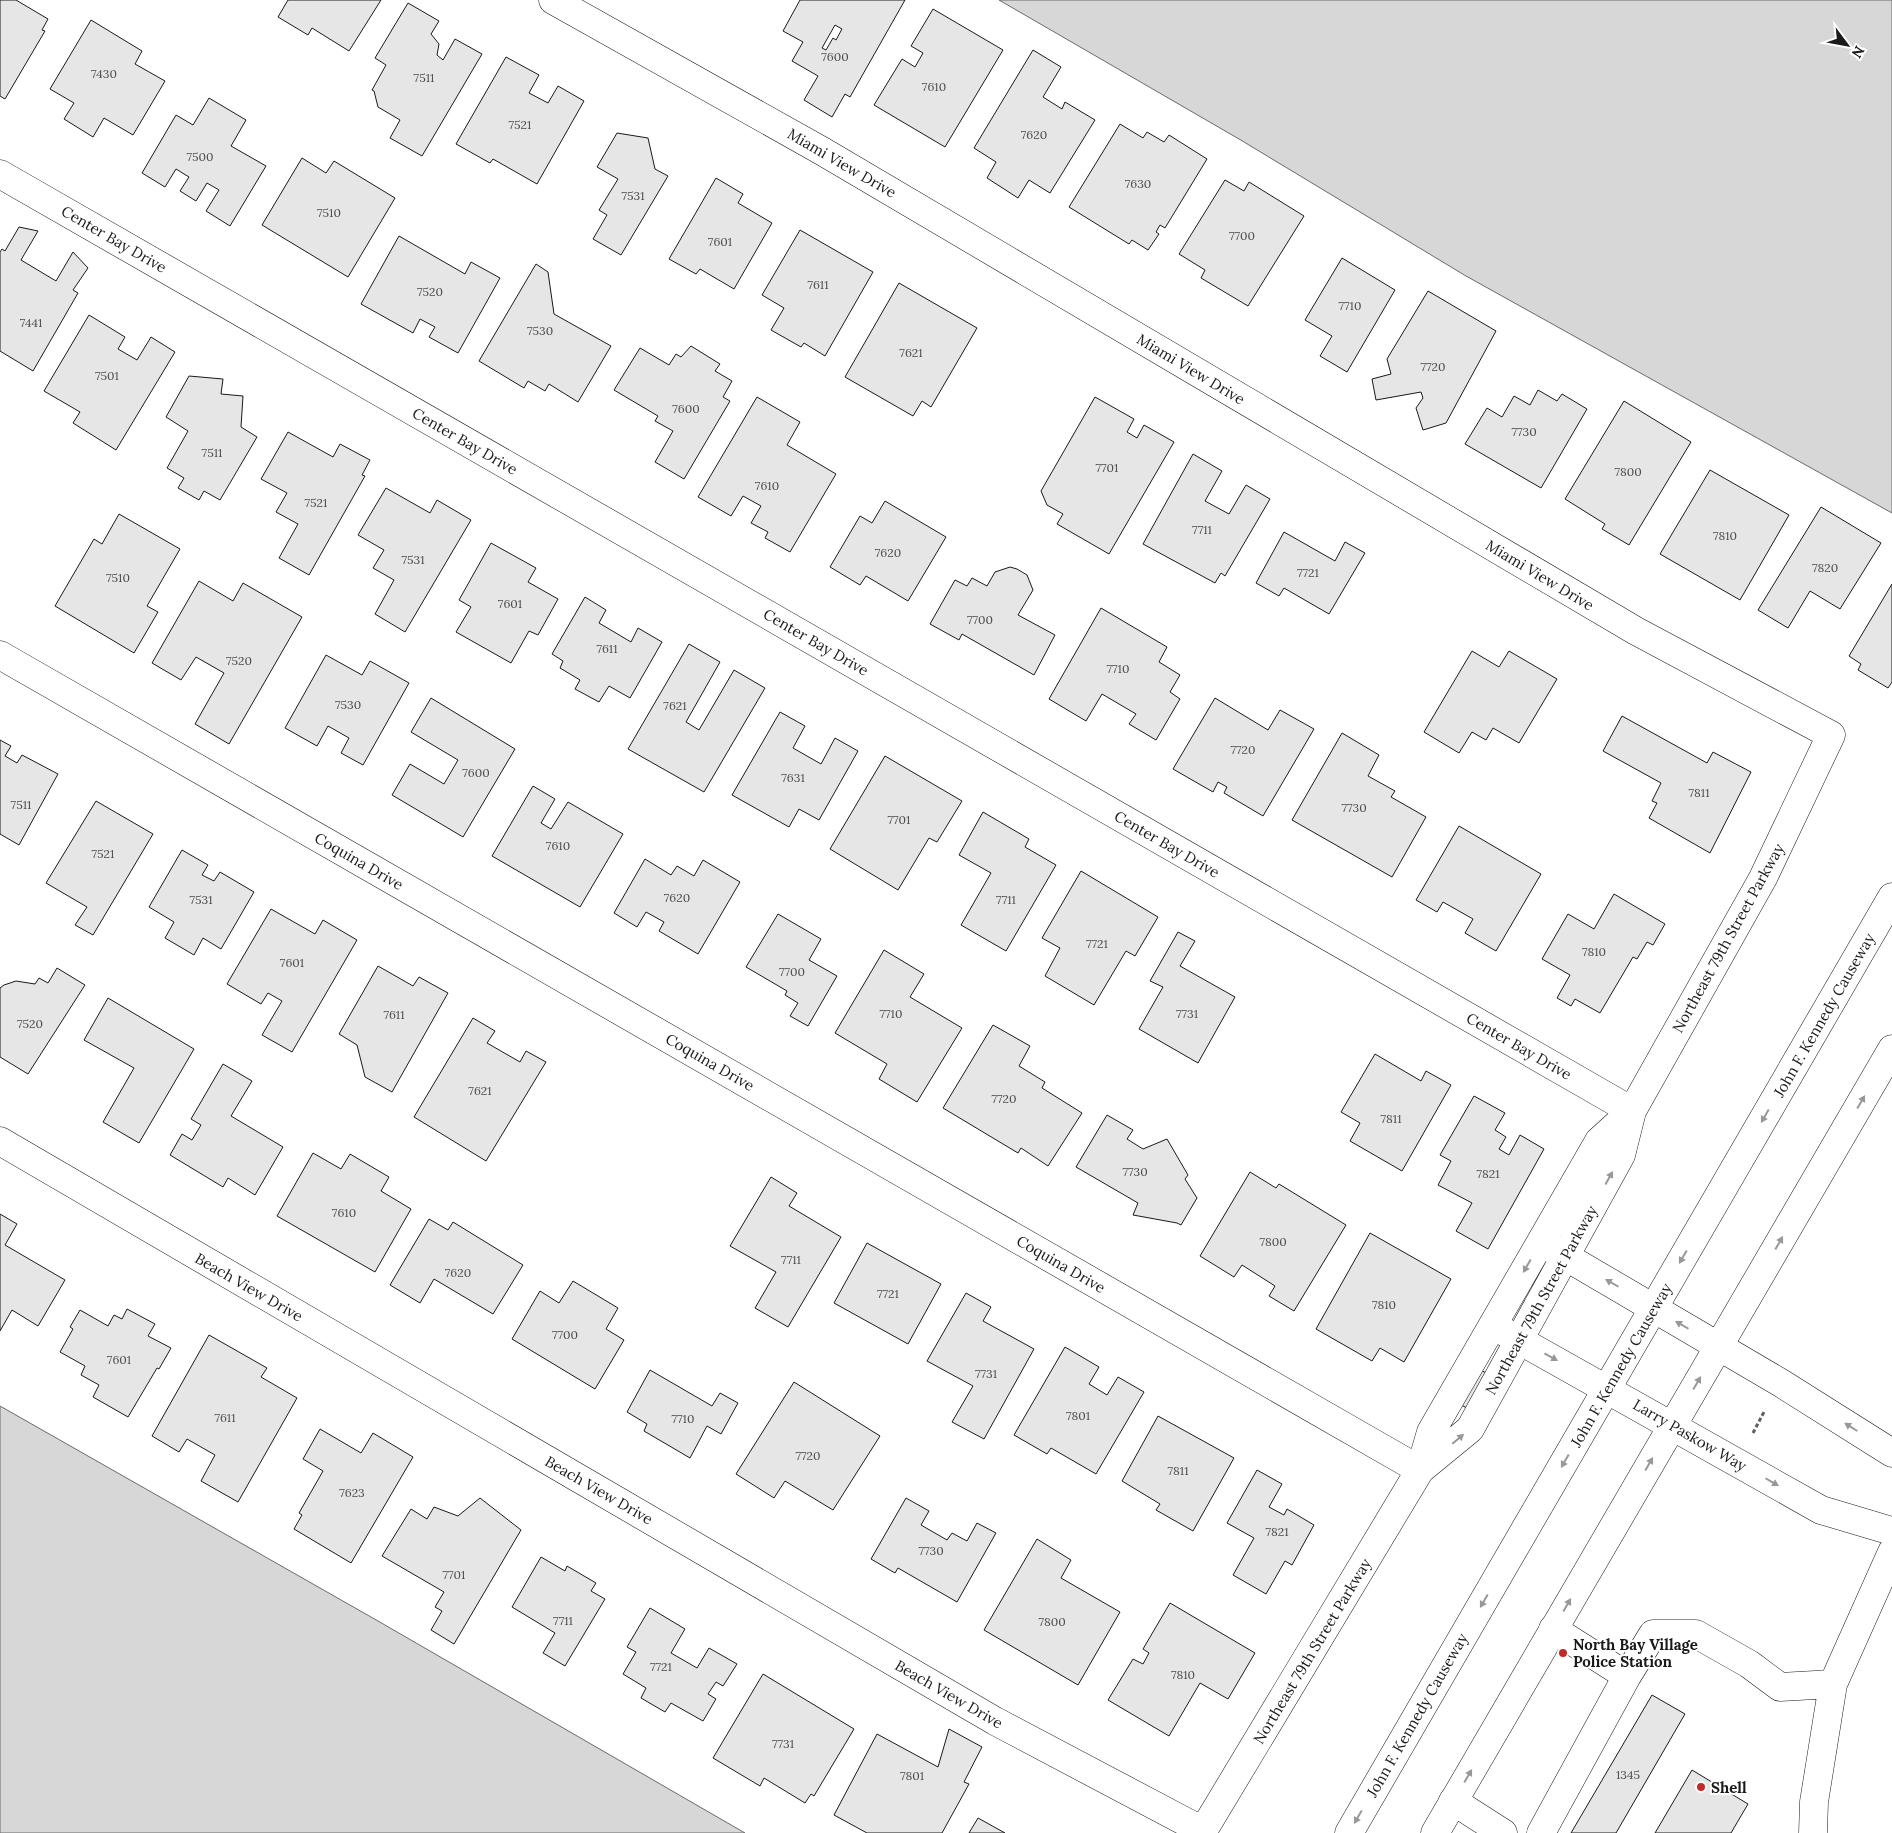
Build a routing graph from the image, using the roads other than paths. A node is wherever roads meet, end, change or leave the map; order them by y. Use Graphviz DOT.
graph roads {
  1 [pos="553,0"];
  2 [pos="0,174"];
  3 [pos="0,655"];
  4 [pos="1830,735"];
  5 [pos="1892,897"];
  6 [pos="1892,1049"];
  7 [pos="1632,1111"];
  8 [pos="0,1142"];
  9 [pos="1541,1242"];
  10 [pos="1566,1256"];
  11 [pos="1654,1308"];
  12 [pos="1493,1326"];
  13 [pos="1519,1340"];
  14 [pos="1719,1346"];
  15 [pos="1608,1388"];
  16 [pos="1673,1425"];
  17 [pos="1892,1453"];
  18 [pos="1420,1470"];
  19 [pos="1892,1531"];
  20 [pos="1892,1552"];
  21 [pos="1884,1594"];
  22 [pos="1553,1629"];
  23 [pos="1627,1676"];
  24 [pos="1833,1684"];
  25 [pos="1453,1801"];
  26 [pos="1203,1831"];
  27 [pos="1349,1833"];
  28 [pos="1435,1833"];
  29 [pos="1502,1833"];
  30 [pos="1541,1833"];
  31 [pos="1813,1833"];
  1 -- 4 [label="street, Miami View Drive"];
  2 -- 7 [label="street, Center Bay Drive"];
  3 -- 18 [label="street, Coquina Drive"];
  4 -- 7 [label="street, Northeast 79th Street Parkway"];
  5 -- 11 [label="street, John F. Kennedy Causeway, one-way"];
  14 -- 6 [label="street, one-way"];
  7 -- 9 [label="street, Northeast 79th Street Parkway"];
  10 -- 7 [label="street, Northeast 79th Street Parkway, one-way"];
  8 -- 26 [label="street, Beach View Drive"];
  9 -- 10 [label="street"];
  9 -- 12 [label="street, Northeast 79th Street Parkway, one-way"];
  11 -- 10 [label="street, one-way"];
  10 -- 13 [label="street, Northeast 79th Street Parkway"];
  14 -- 11 [label="street, one-way"];
  11 -- 15 [label="street, John F. Kennedy Causeway"];
  12 -- 13 [label="street, Larry Paskow Way"];
  12 -- 18 [label="street, Northeast 79th Street Parkway"];
  13 -- 15 [label="street, Larry Paskow Way, one-way"];
  18 -- 13 [label="street, Northeast 79th Street Parkway, one-way"];
  16 -- 14 [label="street, one-way"];
  17 -- 14 [label="street, one-way"];
  15 -- 16 [label="street, Larry Paskow Way"];
  15 -- 27 [label="street, John F. Kennedy Causeway, one-way"];
  16 -- 19 [label="street, Larry Paskow Way, one-way"];
  22 -- 16 [label="street, one-way"];
  18 -- 26 [label="street, Northeast 79th Street Parkway"];
  20 -- 21 [label="street"];
  21 -- 24 [label="street"];
  22 -- 23 [label="street"];
  25 -- 22 [label="street, one-way"];
  23 -- 24 [label="street"];
  23 -- 30 [label="street"];
  24 -- 31 [label="street"];
  25 -- 28 [label="street"];
  25 -- 29 [label="street"];
}
